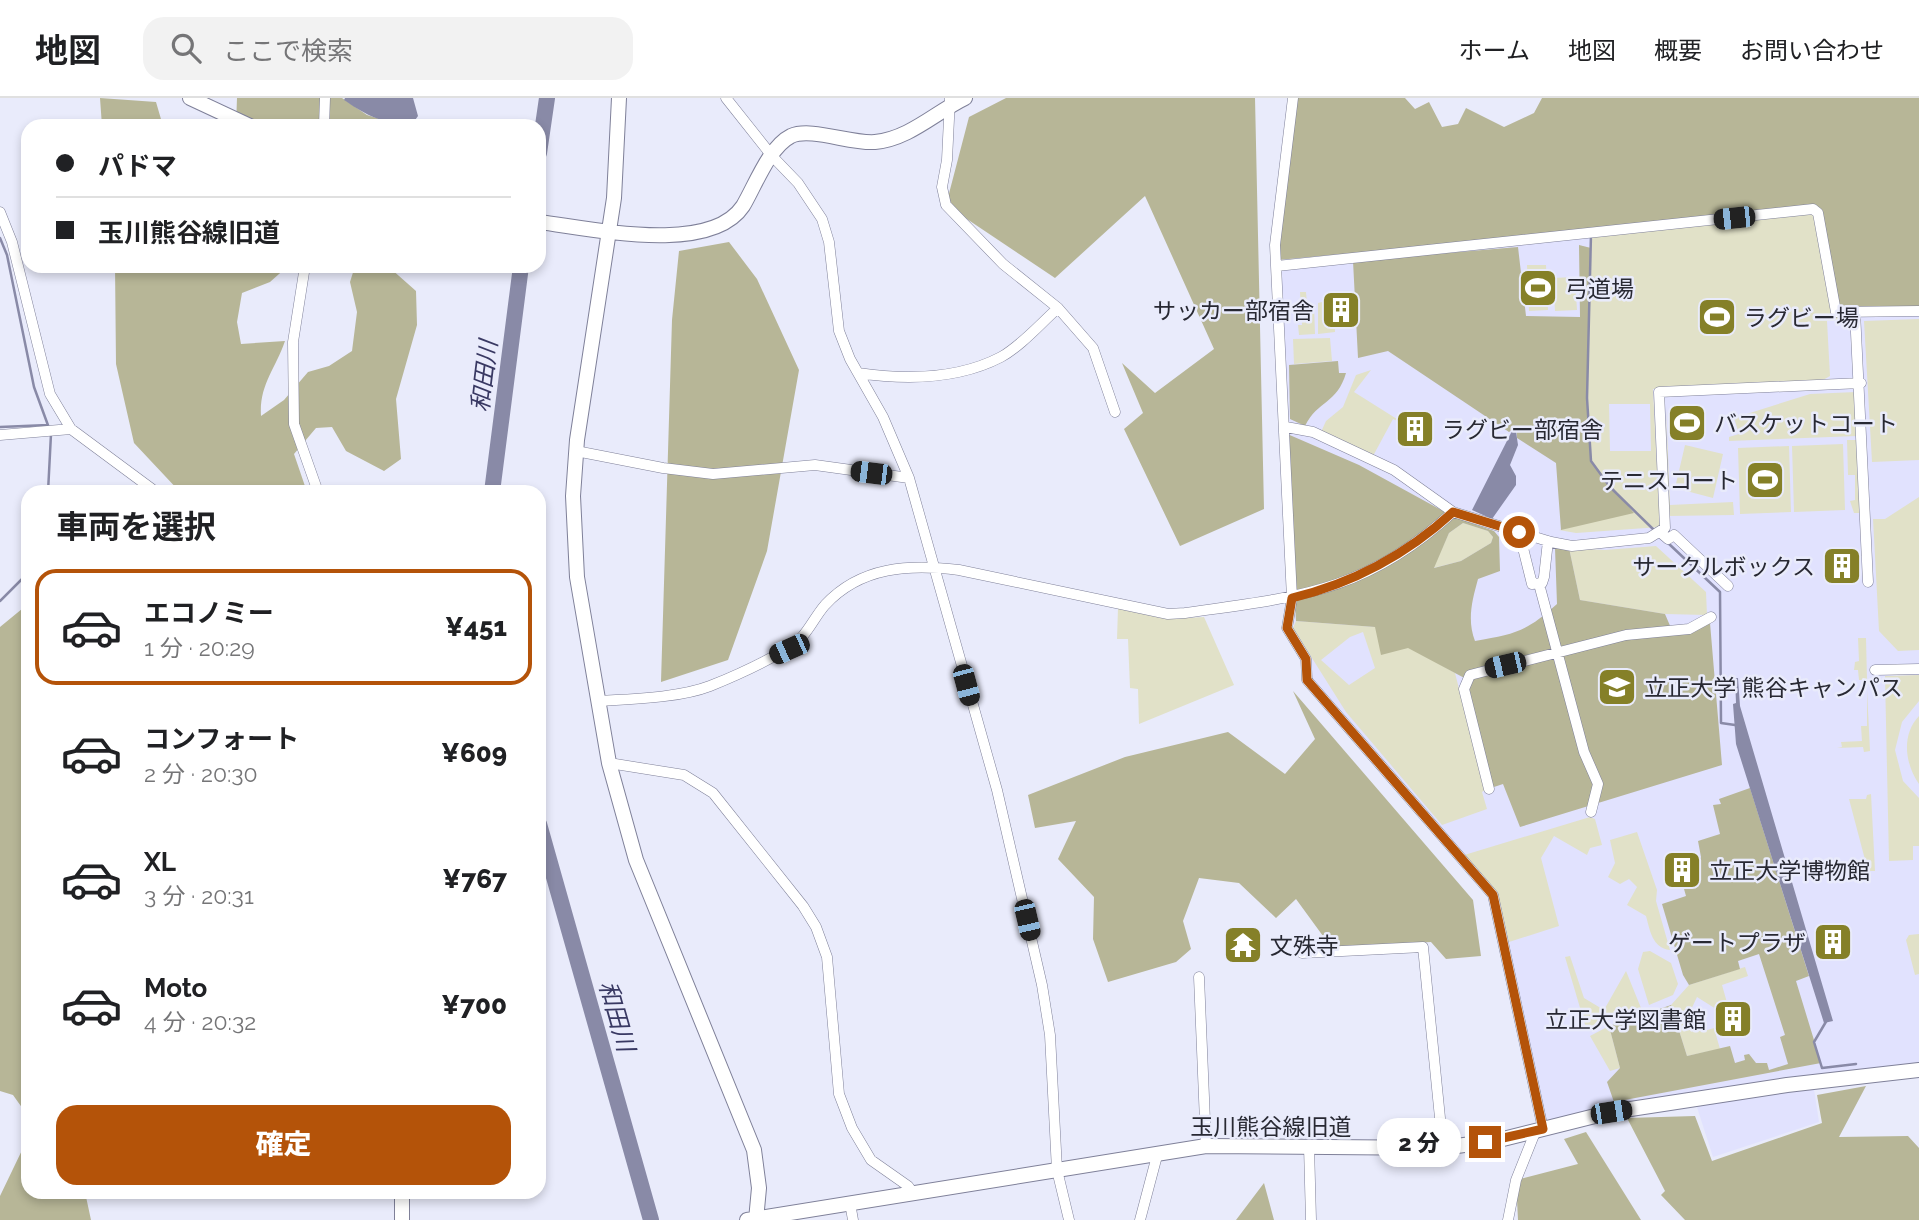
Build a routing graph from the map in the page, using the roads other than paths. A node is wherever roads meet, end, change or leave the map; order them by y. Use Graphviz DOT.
graph roads {
  1 [pos="190,98"];
  2 [pos="325,98"];
  3 [pos="619,98"];
  4 [pos="726,98"];
  5 [pos="965,98"];
  6 [pos="1293,98"];
  7 [pos="949,102"];
  8 [pos="235,119"];
  9 [pos="324,119"];
  10 [pos="772,156"];
  11 [pos="0,212"];
  12 [pos="546,223"];
  13 [pos="608,231"];
  14 [pos="1277,265"];
  15 [pos="304,273"];
  16 [pos="1058,309"];
  17 [pos="1919,311"];
  18 [pos="1855,312"];
  19 [pos="858,373"];
  20 [pos="1861,383"];
  21 [pos="1115,412"];
  22 [pos="1286,427"];
  23 [pos="71,429"];
  24 [pos="0,435"];
  25 [pos="576,451"];
  26 [pos="909,478"];
  27 [pos="147,485"];
  28 [pos="316,485"];
  29 [pos="1453,512"];
  30 [pos="1519,532"];
  31 [pos="1661,533"];
  32 [pos="1548,541"];
  33 [pos="935,567"];
  34 [pos="1868,582"];
  35 [pos="1539,583"];
  36 [pos="1728,586"];
  37 [pos="1292,598"];
  38 [pos="1711,617"];
  39 [pos="1556,653"];
  40 [pos="1919,668"];
  41 [pos="1875,670"];
  42 [pos="598,701"];
  43 [pos="609,763"];
  44 [pos="1489,789"];
  45 [pos="1591,812"];
  46 [pos="1302,953"];
  47 [pos="1199,977"];
  48 [pos="1919,1070"];
  49 [pos="1539,1129"];
  50 [pos="1206,1146"];
  51 [pos="1309,1146"];
  52 [pos="1443,1148"];
  53 [pos="1158,1152"];
  54 [pos="1057,1170"];
  55 [pos="913,1193"];
  56 [pos="402,1199"];
  57 [pos="850,1203"];
  58 [pos="753,1219"];
  59 [pos="402,1220"];
  60 [pos="853,1220"];
  61 [pos="1069,1220"];
  62 [pos="1140,1220"];
  63 [pos="1311,1220"];
  64 [pos="1508,1220"];
  1 -- 8 [label="street"];
  2 -- 9 [label="street"];
  3 -- 13 [label="street"];
  4 -- 10 [label="street"];
  5 -- 7 [label="street"];
  6 -- 14 [label="street"];
  7 -- 10 [label="street"];
  7 -- 16 [label="street"];
  10 -- 13 [label="street"];
  10 -- 19 [label="street"];
  11 -- 23 [label="street"];
  12 -- 13 [label="street"];
  13 -- 25 [label="street"];
  14 -- 18 [label="street"];
  14 -- 22 [label="street"];
  15 -- 28 [label="street"];
  16 -- 19 [label="street"];
  16 -- 21 [label="street"];
  17 -- 18 [label="street"];
  18 -- 20 [label="street"];
  19 -- 26 [label="street"];
  20 -- 31 [label="street"];
  20 -- 34 [label="street"];
  22 -- 29 [label="street"];
  22 -- 37 [label="street"];
  23 -- 24 [label="street"];
  23 -- 27 [label="street"];
  25 -- 26 [label="street"];
  25 -- 42 [label="street"];
  26 -- 33 [label="street"];
  29 -- 30 [label="street"];
  29 -- 37 [label="street"];
  30 -- 32 [label="street"];
  30 -- 35 [label="street"];
  31 -- 32 [label="street"];
  31 -- 36 [label="street"];
  32 -- 35 [label="street"];
  33 -- 37 [label="street"];
  33 -- 42 [label="street"];
  33 -- 54 [label="street"];
  35 -- 39 [label="street"];
  37 -- 49 [label="street"];
  38 -- 39 [label="street"];
  39 -- 44 [label="street"];
  39 -- 45 [label="street"];
  40 -- 41 [label="street"];
  42 -- 43 [label="street"];
  43 -- 55 [label="street"];
  43 -- 58 [label="street"];
  46 -- 52 [label="street"];
  47 -- 50 [label="street"];
  48 -- 49 [label="street, 玉川熊谷線旧道"];
  49 -- 52 [label="street, 玉川熊谷線旧道"];
  49 -- 64 [label="street"];
  50 -- 51 [label="street, 玉川熊谷線旧道"];
  50 -- 53 [label="street, 玉川熊谷線旧道"];
  51 -- 52 [label="street, 玉川熊谷線旧道"];
  51 -- 63 [label="street"];
  53 -- 54 [label="street, 玉川熊谷線旧道"];
  53 -- 62 [label="street"];
  54 -- 55 [label="street, 玉川熊谷線旧道"];
  54 -- 61 [label="street"];
  55 -- 57 [label="street, 玉川熊谷線旧道"];
  56 -- 59 [label="street"];
  57 -- 58 [label="street, 玉川熊谷線旧道"];
  57 -- 60 [label="street"];
}
